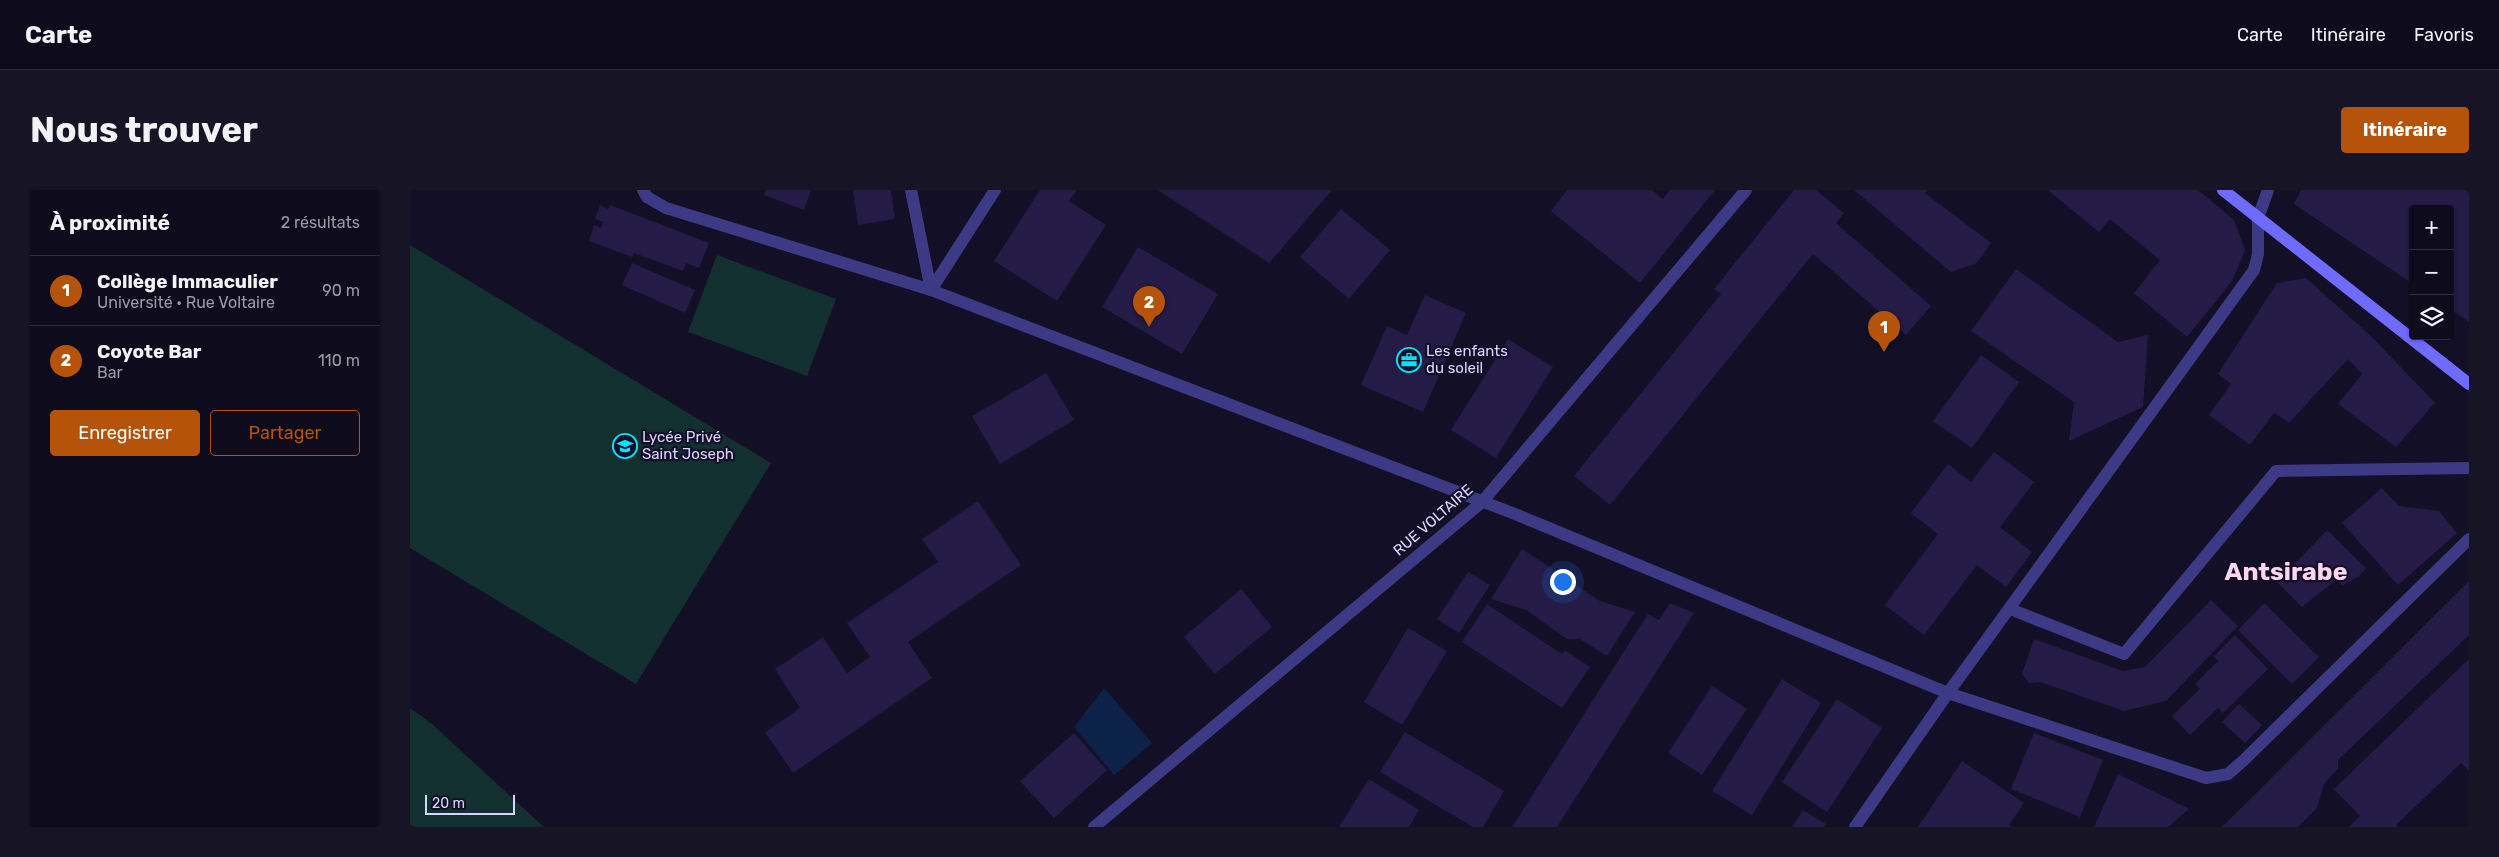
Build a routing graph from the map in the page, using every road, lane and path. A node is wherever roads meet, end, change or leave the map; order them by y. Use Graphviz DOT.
graph roads {
  1 [pos="643,190"];
  2 [pos="911,190"];
  3 [pos="995,190"];
  4 [pos="1746,190"];
  5 [pos="2223,190"];
  6 [pos="2268,190"];
  7 [pos="2258,218"];
  8 [pos="931,290"];
  9 [pos="2467,378"];
  10 [pos="2469,468"];
  11 [pos="1482,502"];
  12 [pos="2469,539"];
  13 [pos="2010,609"];
  14 [pos="1948,693"];
  15 [pos="1094,827"];
  16 [pos="1855,827"];
  1 -- 8 [label="street"];
  2 -- 8 [label="street"];
  3 -- 8 [label="street"];
  4 -- 11 [label="street, RUE VOLTAIRE"];
  5 -- 7 [label="main road"];
  6 -- 7 [label="street"];
  7 -- 9 [label="main road"];
  7 -- 13 [label="street"];
  8 -- 11 [label="street"];
  10 -- 13 [label="street"];
  11 -- 14 [label="street"];
  11 -- 15 [label="street, RUE VOLTAIRE"];
  12 -- 14 [label="street"];
  13 -- 14 [label="street"];
  14 -- 16 [label="street"];
}
